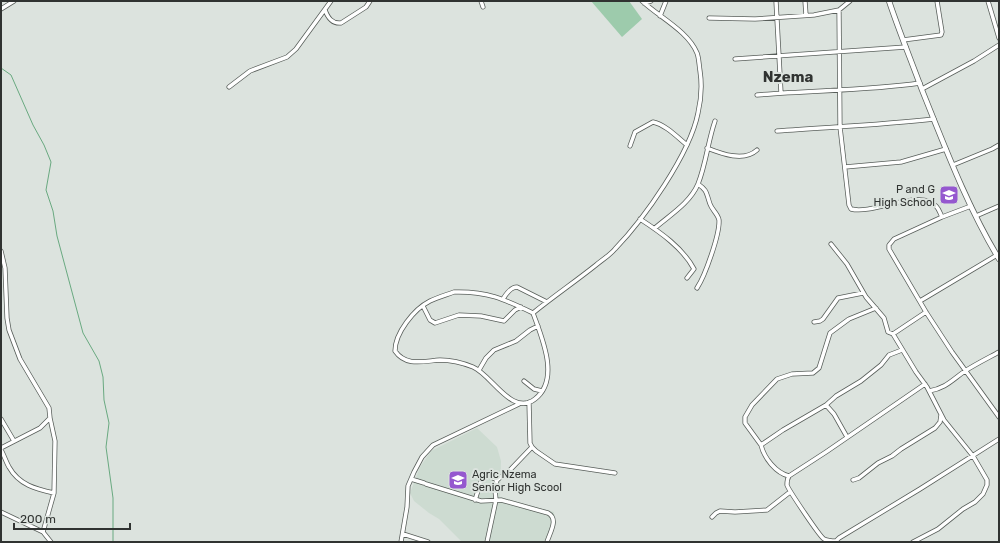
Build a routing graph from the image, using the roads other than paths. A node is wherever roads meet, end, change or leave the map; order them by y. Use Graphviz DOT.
graph roads {
  1 [pos="14,1"];
  2 [pos="331,1"];
  3 [pos="370,1"];
  4 [pos="481,1"];
  5 [pos="651,1"];
  6 [pos="666,1"];
  7 [pos="776,1"];
  8 [pos="805,1"];
  9 [pos="850,1"];
  10 [pos="889,1"];
  11 [pos="937,1"];
  12 [pos="988,1"];
  13 [pos="643,2"];
  14 [pos="483,7"];
  15 [pos="1,10"];
  16 [pos="325,10"];
  17 [pos="839,10"];
  18 [pos="806,15"];
  19 [pos="660,16"];
  20 [pos="709,18"];
  21 [pos="778,18"];
  22 [pos="999,38"];
  23 [pos="903,40"];
  24 [pos="999,45"];
  25 [pos="906,47"];
  26 [pos="840,51"];
  27 [pos="780,56"];
  28 [pos="735,59"];
  29 [pos="920,83"];
  30 [pos="229,87"];
  31 [pos="839,89"];
  32 [pos="922,89"];
  33 [pos="781,93"];
  34 [pos="757,96"];
  35 [pos="934,118"];
  36 [pos="715,121"];
  37 [pos="840,127"];
  38 [pos="776,131"];
  39 [pos="687,145"];
  40 [pos="999,145"];
  41 [pos="630,146"];
  42 [pos="707,148"];
  43 [pos="946,149"];
  44 [pos="757,150"];
  45 [pos="953,165"];
  46 [pos="845,167"];
  47 [pos="698,184"];
  48 [pos="971,206"];
  49 [pos="999,206"];
  50 [pos="976,216"];
  51 [pos="942,217"];
  52 [pos="640,219"];
  53 [pos="655,228"];
  54 [pos="831,244"];
  55 [pos="1,251"];
  56 [pos="998,257"];
  57 [pos="5,274"];
  58 [pos="1,276"];
  59 [pos="687,278"];
  60 [pos="697,288"];
  61 [pos="863,293"];
  62 [pos="503,299"];
  63 [pos="920,301"];
  64 [pos="547,302"];
  65 [pos="423,306"];
  66 [pos="522,307"];
  67 [pos="876,308"];
  68 [pos="533,312"];
  69 [pos="926,312"];
  70 [pos="7,318"];
  71 [pos="1,322"];
  72 [pos="814,322"];
  73 [pos="538,326"];
  74 [pos="892,334"];
  75 [pos="902,350"];
  76 [pos="999,352"];
  77 [pos="478,370"];
  78 [pos="965,371"];
  79 [pos="524,381"];
  80 [pos="925,384"];
  81 [pos="542,391"];
  82 [pos="930,391"];
  83 [pos="529,402"];
  84 [pos="519,404"];
  85 [pos="826,405"];
  86 [pos="942,414"];
  87 [pos="999,417"];
  88 [pos="50,418"];
  89 [pos="1,419"];
  90 [pos="846,438"];
  91 [pos="999,439"];
  92 [pos="14,441"];
  93 [pos="762,445"];
  94 [pos="532,446"];
  95 [pos="1,449"];
  96 [pos="972,456"];
  97 [pos="615,473"];
  98 [pos="789,476"];
  99 [pos="411,479"];
  100 [pos="497,480"];
  101 [pos="853,480"];
  102 [pos="790,492"];
  103 [pos="54,493"];
  104 [pos="475,500"];
  105 [pos="496,500"];
  106 [pos="1,512"];
  107 [pos="712,517"];
  108 [pos="43,532"];
  109 [pos="402,534"];
  110 [pos="836,541"];
  111 [pos="51,542"];
  112 [pos="401,542"];
  113 [pos="428,542"];
  114 [pos="487,542"];
  115 [pos="547,542"];
  116 [pos="913,542"];
  1 -- 15 [label="street"];
  2 -- 16 [label="street"];
  3 -- 16 [label="street"];
  4 -- 14 [label="street"];
  5 -- 13 [label="street"];
  6 -- 19 [label="street"];
  7 -- 21 [label="street"];
  8 -- 18 [label="street"];
  9 -- 17 [label="street"];
  10 -- 23 [label="street"];
  11 -- 23 [label="street"];
  12 -- 22 [label="street"];
  13 -- 19 [label="street"];
  16 -- 30 [label="street"];
  17 -- 18 [label="street"];
  17 -- 26 [label="street"];
  18 -- 21 [label="street"];
  19 -- 39 [label="street"];
  20 -- 21 [label="street"];
  21 -- 27 [label="street"];
  23 -- 25 [label="street"];
  24 -- 32 [label="street"];
  25 -- 26 [label="street"];
  25 -- 29 [label="street"];
  26 -- 27 [label="street"];
  26 -- 31 [label="street"];
  27 -- 28 [label="street"];
  27 -- 33 [label="street"];
  29 -- 31 [label="street"];
  29 -- 32 [label="street"];
  31 -- 33 [label="street"];
  31 -- 37 [label="street"];
  32 -- 35 [label="street"];
  33 -- 34 [label="street"];
  35 -- 37 [label="street"];
  35 -- 43 [label="street"];
  36 -- 42 [label="street"];
  37 -- 38 [label="street"];
  37 -- 46 [label="street"];
  39 -- 41 [label="street"];
  39 -- 52 [label="street"];
  40 -- 45 [label="street"];
  42 -- 44 [label="street"];
  42 -- 47 [label="street"];
  43 -- 45 [label="street"];
  43 -- 46 [label="street"];
  45 -- 48 [label="street"];
  46 -- 51 [label="street"];
  47 -- 53 [label="street"];
  47 -- 60 [label="street"];
  48 -- 50 [label="street"];
  48 -- 51 [label="street"];
  49 -- 50 [label="street"];
  50 -- 56 [label="street"];
  51 -- 63 [label="street"];
  52 -- 53 [label="street"];
  52 -- 64 [label="street"];
  53 -- 59 [label="street"];
  54 -- 61 [label="street"];
  55 -- 57 [label="street"];
  56 -- 63 [label="street"];
  57 -- 58 [label="street"];
  57 -- 70 [label="street"];
  61 -- 67 [label="street"];
  61 -- 72 [label="street"];
  62 -- 64 [label="street"];
  62 -- 65 [label="street"];
  62 -- 66 [label="street"];
  63 -- 69 [label="street"];
  64 -- 68 [label="street"];
  65 -- 66 [label="street"];
  65 -- 77 [label="street"];
  66 -- 68 [label="street"];
  67 -- 74 [label="street"];
  67 -- 93 [label="street"];
  68 -- 73 [label="street"];
  69 -- 74 [label="street"];
  69 -- 78 [label="street"];
  70 -- 71 [label="street"];
  70 -- 88 [label="street"];
  73 -- 77 [label="street"];
  73 -- 81 [label="street"];
  74 -- 75 [label="street"];
  75 -- 80 [label="street"];
  75 -- 85 [label="street"];
  76 -- 78 [label="street"];
  77 -- 84 [label="street"];
  78 -- 82 [label="street"];
  78 -- 87 [label="street"];
  79 -- 81 [label="street"];
  80 -- 82 [label="street"];
  80 -- 90 [label="street"];
  81 -- 83 [label="street"];
  82 -- 86 [label="street"];
  83 -- 84 [label="street"];
  83 -- 94 [label="street"];
  84 -- 99 [label="street"];
  85 -- 90 [label="street"];
  85 -- 93 [label="street"];
  86 -- 96 [label="street"];
  86 -- 101 [label="street"];
  88 -- 92 [label="street"];
  88 -- 103 [label="street"];
  89 -- 92 [label="street"];
  90 -- 98 [label="street"];
  91 -- 96 [label="street"];
  92 -- 95 [label="street"];
  93 -- 98 [label="street"];
  94 -- 97 [label="street"];
  94 -- 100 [label="street"];
  95 -- 103 [label="street"];
  96 -- 110 [label="street"];
  96 -- 116 [label="street"];
  98 -- 102 [label="street"];
  99 -- 104 [label="street"];
  99 -- 109 [label="street"];
  100 -- 104 [label="street"];
  100 -- 105 [label="street"];
  102 -- 107 [label="street"];
  102 -- 110 [label="street"];
  103 -- 108 [label="street"];
  104 -- 105 [label="street"];
  105 -- 114 [label="street"];
  105 -- 115 [label="street"];
  106 -- 108 [label="street"];
  108 -- 111 [label="street"];
  109 -- 112 [label="street"];
  109 -- 113 [label="street"];
}
